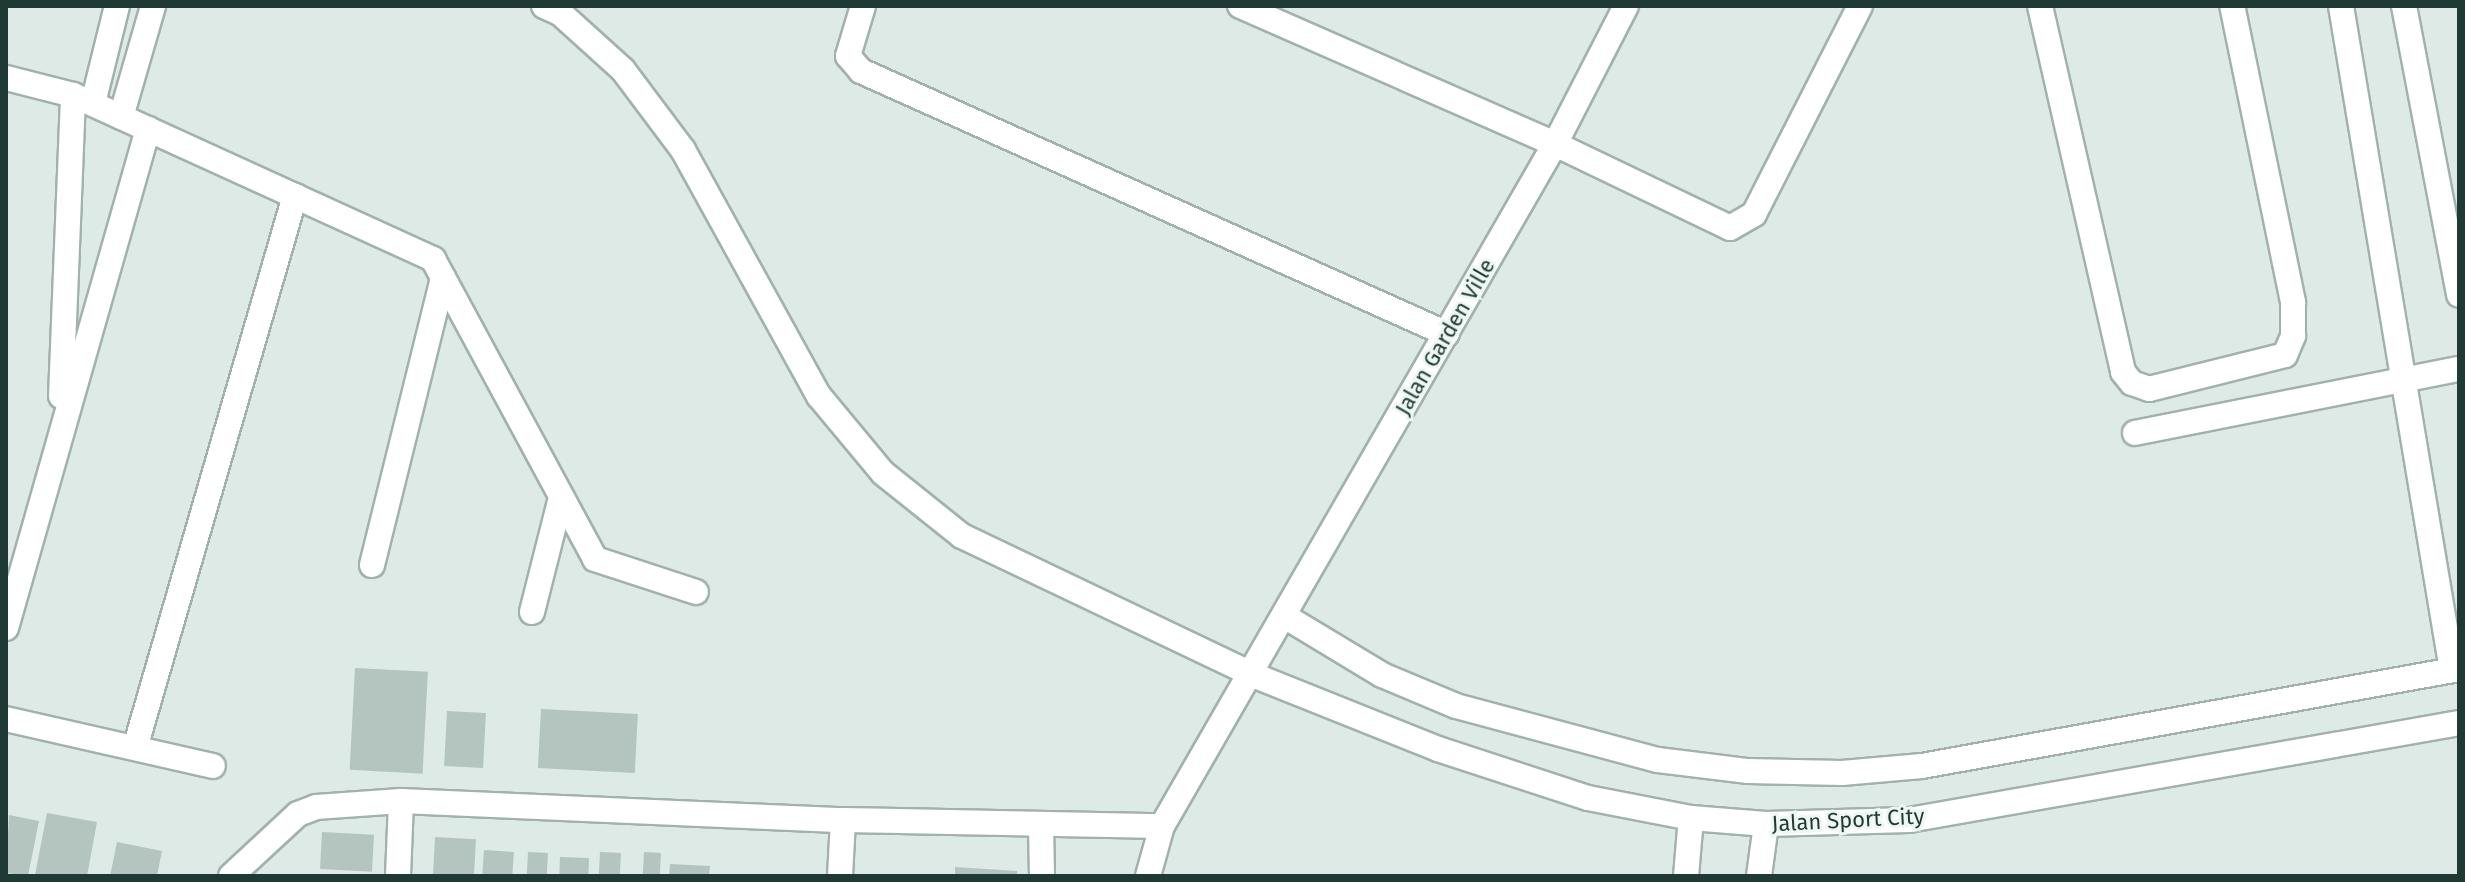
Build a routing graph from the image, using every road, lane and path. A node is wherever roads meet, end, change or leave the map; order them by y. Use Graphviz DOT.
graph roads {
  1 [pos="117,6"];
  2 [pos="153,6"];
  3 [pos="544,6"];
  4 [pos="863,6"];
  5 [pos="1240,6"];
  6 [pos="1626,6"];
  7 [pos="1860,6"];
  8 [pos="2040,6"];
  9 [pos="2232,6"];
  10 [pos="2341,6"];
  11 [pos="2404,6"];
  12 [pos="6,78"];
  13 [pos="83,99"];
  14 [pos="121,117"];
  15 [pos="148,129"];
  16 [pos="1555,144"];
  17 [pos="295,196"];
  18 [pos="443,278"];
  19 [pos="2459,295"];
  20 [pos="1447,334"];
  21 [pos="2459,369"];
  22 [pos="2407,378"];
  23 [pos="2135,433"];
  24 [pos="60,437"];
  25 [pos="561,497"];
  26 [pos="372,565"];
  27 [pos="696,592"];
  28 [pos="532,612"];
  29 [pos="1286,617"];
  30 [pos="6,628"];
  31 [pos="2456,669"];
  32 [pos="1253,675"];
  33 [pos="6,719"];
  34 [pos="2459,723"];
  35 [pos="135,748"];
  36 [pos="213,766"];
  37 [pos="401,801"];
  38 [pos="1691,818"];
  39 [pos="843,820"];
  40 [pos="1041,824"];
  41 [pos="1766,824"];
  42 [pos="1162,826"];
  43 [pos="231,876"];
  44 [pos="398,876"];
  45 [pos="840,876"];
  46 [pos="1042,876"];
  47 [pos="1148,876"];
  48 [pos="1686,876"];
  49 [pos="1759,876"];
  1 -- 13 [label="street"];
  2 -- 14 [label="street"];
  3 -- 32 [label="street, Jalan Sport City"];
  4 -- 20 [label="street"];
  5 -- 16 [label="street"];
  6 -- 16 [label="street, Jalan Garden Ville"];
  7 -- 16 [label="street"];
  8 -- 9 [label="street"];
  10 -- 22 [label="street"];
  11 -- 19 [label="street"];
  12 -- 13 [label="street"];
  13 -- 14 [label="street"];
  13 -- 24 [label="street"];
  14 -- 15 [label="street"];
  15 -- 17 [label="street"];
  15 -- 24 [label="street"];
  16 -- 20 [label="street, Jalan Garden Ville"];
  17 -- 18 [label="street"];
  17 -- 35 [label="street"];
  18 -- 25 [label="street"];
  18 -- 26 [label="street"];
  20 -- 29 [label="street, Jalan Garden Ville"];
  21 -- 22 [label="street"];
  22 -- 23 [label="street"];
  22 -- 31 [label="street"];
  24 -- 30 [label="street"];
  25 -- 27 [label="street"];
  25 -- 28 [label="street"];
  29 -- 31 [label="street"];
  29 -- 32 [label="street, Jalan Garden Ville"];
  32 -- 38 [label="street, Jalan Sport City"];
  32 -- 42 [label="street, Jalan Garden Ville"];
  33 -- 35 [label="street"];
  34 -- 41 [label="street, Jalan Sport City"];
  35 -- 36 [label="street"];
  37 -- 39 [label="street"];
  37 -- 43 [label="street"];
  37 -- 44 [label="street"];
  38 -- 41 [label="street, Jalan Sport City"];
  38 -- 48 [label="street"];
  39 -- 40 [label="street"];
  39 -- 45 [label="street"];
  40 -- 42 [label="street"];
  40 -- 46 [label="street"];
  41 -- 49 [label="street"];
  42 -- 47 [label="street, Jalan Garden Ville"];
}
